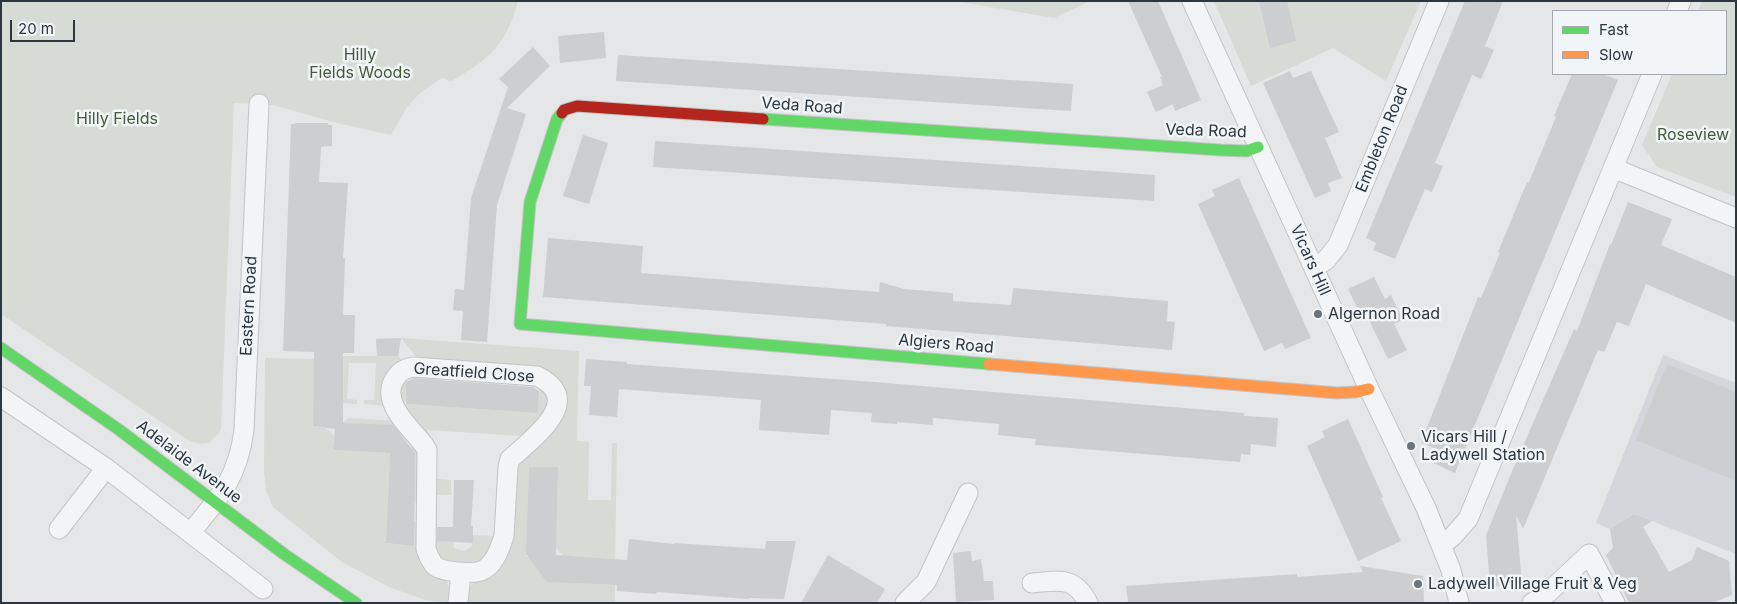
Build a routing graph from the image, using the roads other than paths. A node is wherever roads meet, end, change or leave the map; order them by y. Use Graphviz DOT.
graph roads {
  1 [pos="1192,1"];
  2 [pos="1439,1"];
  3 [pos="1652,75"];
  4 [pos="258,104"];
  5 [pos="1258,147"];
  6 [pos="1613,168"];
  7 [pos="1736,218"];
  8 [pos="1314,268"];
  9 [pos="520,324"];
  10 [pos="1,348"];
  11 [pos="1369,389"];
  12 [pos="1,397"];
  13 [pos="106,468"];
  14 [pos="968,493"];
  15 [pos="216,502"];
  16 [pos="59,529"];
  17 [pos="191,532"];
  18 [pos="1442,545"];
  19 [pos="461,572"];
  20 [pos="1032,583"];
  21 [pos="263,589"];
  22 [pos="356,603"];
  23 [pos="458,603"];
  24 [pos="905,603"];
  25 [pos="1088,603"];
  26 [pos="1459,603"];
  27 [pos="1532,603"];
  28 [pos="1615,603"];
  1 -- 5 [label="street, Vicars Hill"];
  2 -- 8 [label="street, Embleton Road"];
  3 -- 6 [label="street"];
  4 -- 15 [label="street, Eastern Road"];
  5 -- 8 [label="street, Vicars Hill"];
  5 -- 9 [label="street, Veda Road"];
  6 -- 7 [label="street"];
  6 -- 18 [label="street"];
  8 -- 11 [label="street, Vicars Hill"];
  9 -- 11 [label="street, Algiers Road"];
  10 -- 15 [label="street, Adelaide Avenue"];
  11 -- 18 [label="street, Vicars Hill"];
  12 -- 13 [label="street"];
  13 -- 16 [label="street"];
  13 -- 17 [label="street"];
  14 -- 24 [label="street"];
  15 -- 17 [label="street, Eastern Road"];
  15 -- 22 [label="street, Adelaide Avenue"];
  17 -- 21 [label="street"];
  18 -- 26 [label="street"];
  19 -- 19 [label="street, Greatfield Close"];
  19 -- 23 [label="street"];
  20 -- 25 [label="street"];
  27 -- 28 [label="street"];
}
